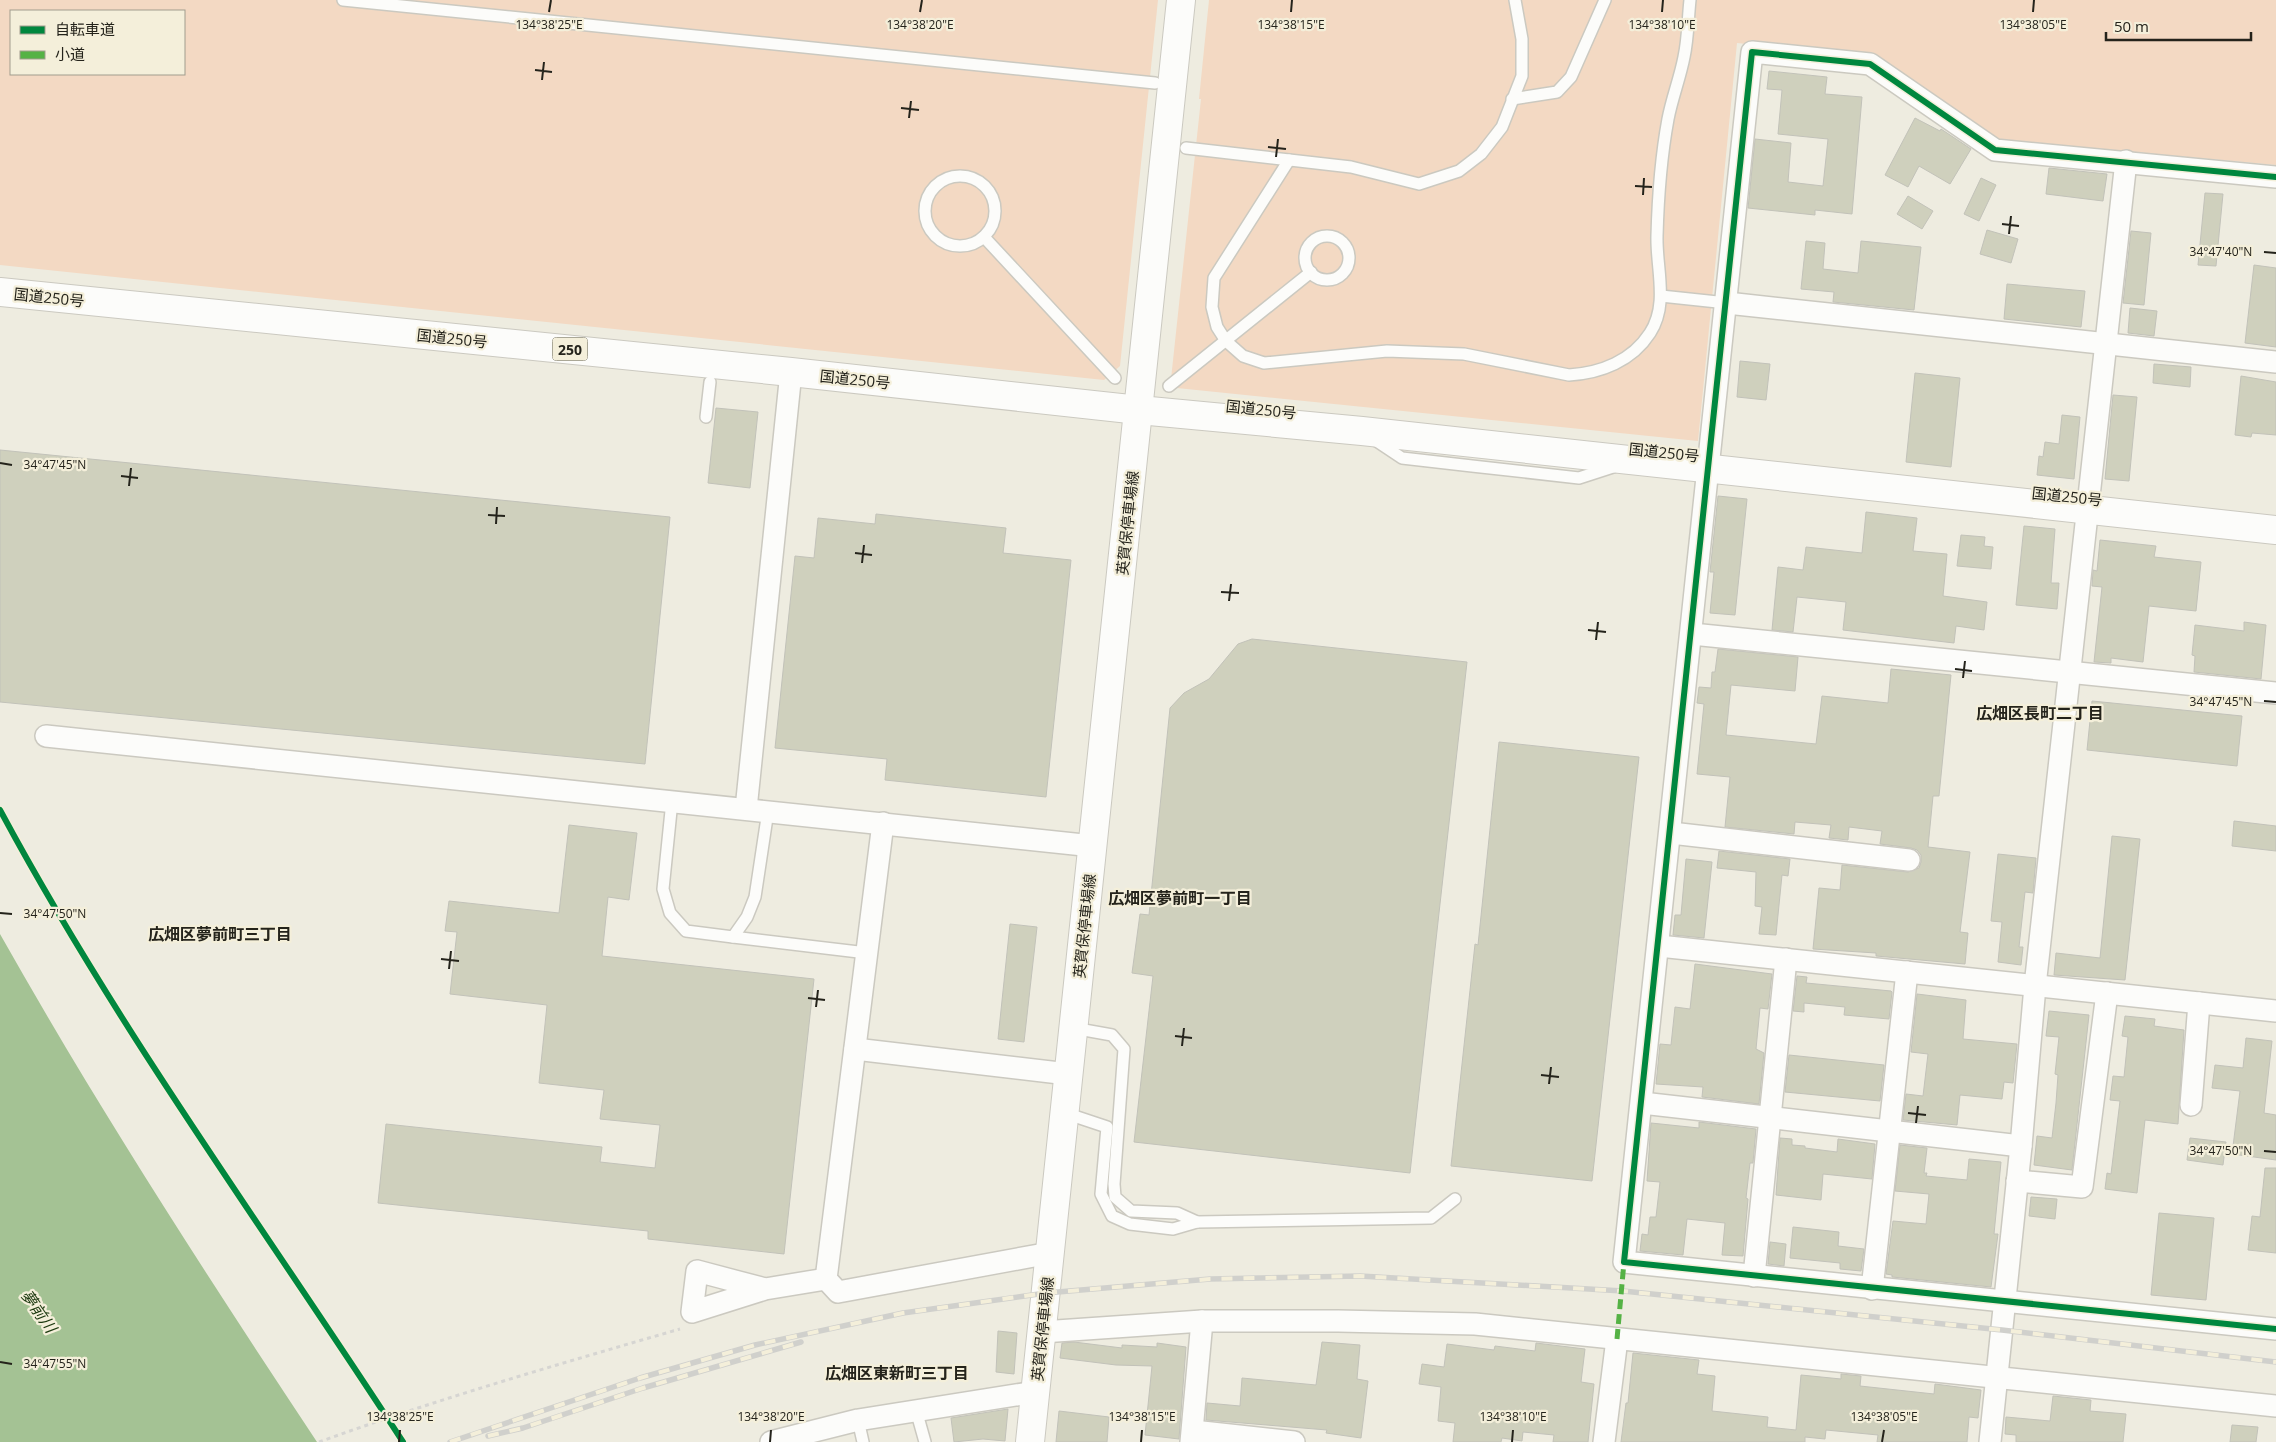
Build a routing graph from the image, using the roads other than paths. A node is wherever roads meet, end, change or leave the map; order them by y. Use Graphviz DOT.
graph roads {
  1 [pos="343,0"];
  2 [pos="1181,0"];
  3 [pos="1515,0"];
  4 [pos="1605,0"];
  5 [pos="1690,0"];
  6 [pos="1156,83"];
  7 [pos="1512,99"];
  8 [pos="1186,148"];
  9 [pos="1289,160"];
  10 [pos="2126,161"];
  11 [pos="2276,177"];
  12 [pos="984,237"];
  13 [pos="1311,272"];
  14 [pos="0,292"];
  15 [pos="1661,296"];
  16 [pos="1727,303"];
  17 [pos="1226,340"];
  18 [pos="2106,344"];
  19 [pos="2276,362"];
  20 [pos="791,372"];
  21 [pos="1115,378"];
  22 [pos="710,382"];
  23 [pos="1169,386"];
  24 [pos="1139,410"];
  25 [pos="706,417"];
  26 [pos="1709,470"];
  27 [pos="2088,511"];
  28 [pos="2276,530"];
  29 [pos="1692,634"];
  30 [pos="2070,673"];
  31 [pos="2276,693"];
  32 [pos="46,736"];
  33 [pos="672,801"];
  34 [pos="746,809"];
  35 [pos="768,811"];
  36 [pos="883,823"];
  37 [pos="1671,833"];
  38 [pos="1093,846"];
  39 [pos="1910,860"];
  40 [pos="733,937"];
  41 [pos="1659,946"];
  42 [pos="867,953"];
  43 [pos="1786,959"];
  44 [pos="1907,972"];
  45 [pos="2035,986"];
  46 [pos="2108,993"];
  47 [pos="2199,1003"];
  48 [pos="2276,1011"];
  49 [pos="1073,1028"];
  50 [pos="855,1048"];
  51 [pos="1068,1074"];
  52 [pos="1642,1103"];
  53 [pos="2191,1105"];
  54 [pos="1065,1113"];
  55 [pos="1770,1118"];
  56 [pos="1890,1132"];
  57 [pos="2021,1146"];
  58 [pos="2017,1181"];
  59 [pos="1455,1199"];
  60 [pos="1197,1222"];
  61 [pos="1050,1253"];
  62 [pos="1754,1276"];
  63 [pos="826,1278"];
  64 [pos="1872,1288"];
  65 [pos="765,1289"];
  66 [pos="2004,1302"];
  67 [pos="1202,1321"];
  68 [pos="2276,1329"];
  69 [pos="1042,1332"];
  70 [pos="1617,1339"];
  71 [pos="1996,1378"];
  72 [pos="1035,1392"];
  73 [pos="2276,1406"];
  74 [pos="916,1410"];
  75 [pos="858,1420"];
  76 [pos="1192,1436"];
  77 [pos="771,1442"];
  78 [pos="863,1442"];
  79 [pos="925,1442"];
  80 [pos="1030,1442"];
  81 [pos="1294,1442"];
  82 [pos="1604,1442"];
  83 [pos="1990,1442"];
  1 -- 6 [label="lane"];
  2 -- 24 [label="main road, 英賀保停車場線"];
  3 -- 7 [label="lane"];
  4 -- 7 [label="lane"];
  5 -- 15 [label="lane"];
  7 -- 9 [label="lane"];
  8 -- 9 [label="lane"];
  9 -- 17 [label="lane"];
  10 -- 11 [label="street"];
  10 -- 16 [label="street"];
  10 -- 18 [label="street"];
  12 -- 12 [label="lane"];
  12 -- 21 [label="lane"];
  13 -- 17 [label="lane"];
  14 -- 20 [label="main road, 国道250号 / 250"];
  15 -- 16 [label="lane"];
  15 -- 17 [label="lane"];
  16 -- 18 [label="street"];
  16 -- 26 [label="street"];
  17 -- 23 [label="lane"];
  18 -- 19 [label="street"];
  18 -- 27 [label="street"];
  20 -- 24 [label="main road, 国道250号 / 250"];
  20 -- 34 [label="street"];
  22 -- 25 [label="lane"];
  24 -- 26 [label="main road, 国道250号 / 250"];
  24 -- 38 [label="main road, 英賀保停車場線"];
  26 -- 27 [label="main road, 国道250号 / 250"];
  26 -- 29 [label="street"];
  27 -- 28 [label="main road, 国道250号 / 250"];
  27 -- 30 [label="street"];
  29 -- 30 [label="street"];
  29 -- 37 [label="street"];
  30 -- 31 [label="street"];
  30 -- 45 [label="street"];
  32 -- 33 [label="street"];
  33 -- 34 [label="street"];
  33 -- 40 [label="lane"];
  34 -- 35 [label="street"];
  35 -- 36 [label="street"];
  35 -- 40 [label="lane"];
  36 -- 38 [label="street"];
  36 -- 42 [label="street"];
  37 -- 39 [label="street"];
  37 -- 41 [label="street"];
  38 -- 49 [label="main road, 英賀保停車場線"];
  40 -- 42 [label="lane"];
  41 -- 43 [label="street"];
  41 -- 52 [label="street"];
  42 -- 50 [label="street"];
  43 -- 44 [label="street"];
  43 -- 55 [label="street"];
  44 -- 45 [label="street"];
  44 -- 56 [label="street"];
  45 -- 46 [label="street"];
  45 -- 57 [label="street"];
  46 -- 47 [label="street"];
  46 -- 58 [label="street"];
  47 -- 48 [label="street"];
  47 -- 53 [label="street"];
  49 -- 51 [label="main road, 英賀保停車場線"];
  49 -- 60 [label="lane"];
  50 -- 51 [label="street"];
  50 -- 63 [label="street"];
  51 -- 54 [label="main road, 英賀保停車場線"];
  52 -- 55 [label="street"];
  52 -- 62 [label="street"];
  54 -- 60 [label="lane"];
  54 -- 61 [label="main road, 英賀保停車場線"];
  55 -- 56 [label="street"];
  55 -- 62 [label="street"];
  56 -- 57 [label="street"];
  56 -- 64 [label="street"];
  57 -- 58 [label="street"];
  58 -- 66 [label="street"];
  59 -- 60 [label="lane"];
  61 -- 63 [label="street"];
  61 -- 69 [label="main road, 英賀保停車場線"];
  62 -- 64 [label="street"];
  63 -- 65 [label="street"];
  64 -- 66 [label="street"];
  65 -- 65 [label="street"];
  66 -- 68 [label="street"];
  66 -- 71 [label="street"];
  67 -- 69 [label="street"];
  67 -- 70 [label="street"];
  67 -- 76 [label="street"];
  69 -- 72 [label="main road, 英賀保停車場線"];
  70 -- 71 [label="street"];
  70 -- 82 [label="street"];
  71 -- 73 [label="street"];
  71 -- 83 [label="street"];
  72 -- 74 [label="street"];
  72 -- 80 [label="main road, 英賀保停車場線"];
  74 -- 75 [label="street"];
  74 -- 79 [label="lane"];
  75 -- 77 [label="street"];
  75 -- 78 [label="lane"];
  76 -- 81 [label="street"];
}
